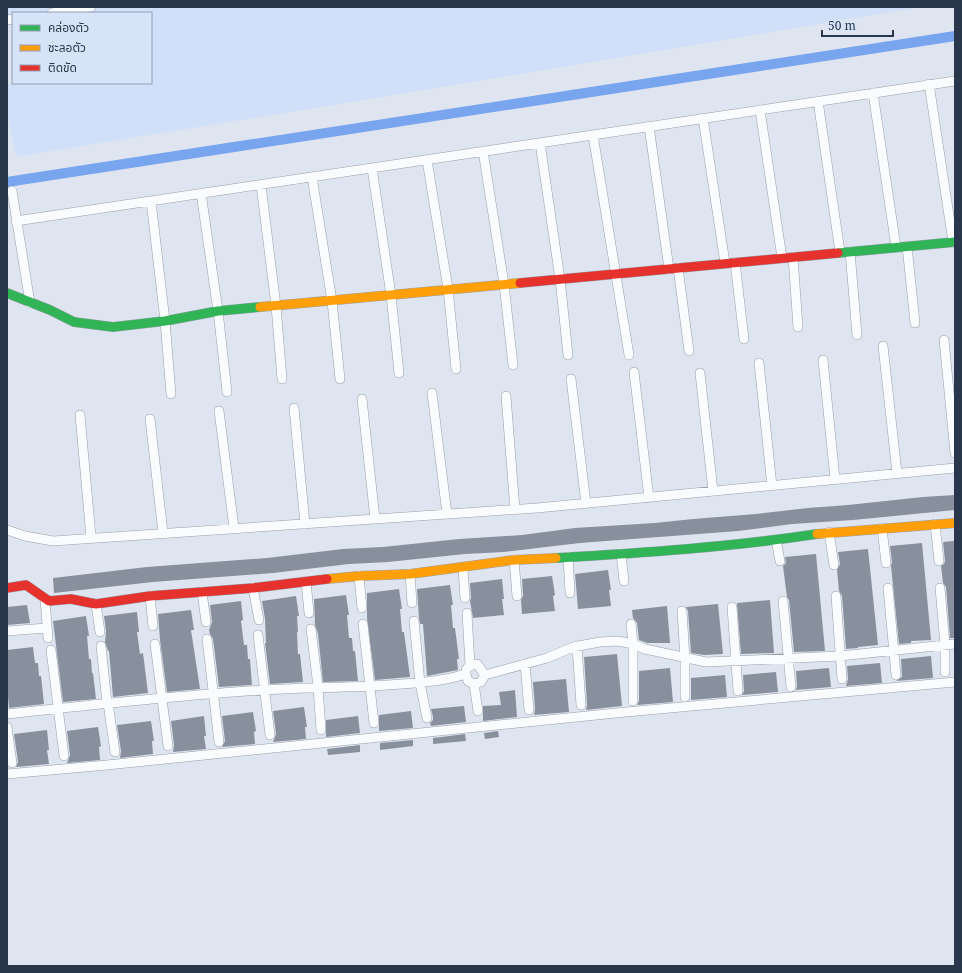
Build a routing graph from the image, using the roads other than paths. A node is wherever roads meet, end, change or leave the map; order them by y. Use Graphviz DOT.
graph roads {
  1 [pos="91,7"];
  2 [pos="58,12"];
  3 [pos="955,80"];
  4 [pos="929,84"];
  5 [pos="873,93"];
  6 [pos="818,101"];
  7 [pos="760,110"];
  8 [pos="703,118"];
  9 [pos="649,126"];
  10 [pos="593,135"];
  11 [pos="540,143"];
  12 [pos="483,151"];
  13 [pos="427,160"];
  14 [pos="372,168"];
  15 [pos="312,177"];
  16 [pos="260,185"];
  17 [pos="12,191"];
  18 [pos="200,194"];
  19 [pos="151,201"];
  20 [pos="16,221"];
  21 [pos="954,242"];
  22 [pos="907,246"];
  23 [pos="896,247"];
  24 [pos="840,252"];
  25 [pos="850,252"];
  26 [pos="793,257"];
  27 [pos="782,258"];
  28 [pos="730,263"];
  29 [pos="673,268"];
  30 [pos="615,274"];
  31 [pos="560,279"];
  32 [pos="504,284"];
  33 [pos="448,290"];
  34 [pos="7,293"];
  35 [pos="391,295"];
  36 [pos="332,300"];
  37 [pos="30,303"];
  38 [pos="276,306"];
  39 [pos="218,311"];
  40 [pos="165,320"];
  41 [pos="915,323"];
  42 [pos="798,327"];
  43 [pos="857,335"];
  44 [pos="744,338"];
  45 [pos="944,340"];
  46 [pos="883,346"];
  47 [pos="689,351"];
  48 [pos="568,354"];
  49 [pos="630,355"];
  50 [pos="823,360"];
  51 [pos="759,363"];
  52 [pos="513,365"];
  53 [pos="456,369"];
  54 [pos="634,372"];
  55 [pos="399,373"];
  56 [pos="700,373"];
  57 [pos="282,379"];
  58 [pos="340,379"];
  59 [pos="571,379"];
  60 [pos="227,392"];
  61 [pos="432,393"];
  62 [pos="171,394"];
  63 [pos="506,396"];
  64 [pos="362,399"];
  65 [pos="294,408"];
  66 [pos="219,411"];
  67 [pos="80,415"];
  68 [pos="150,419"];
  69 [pos="955,453"];
  70 [pos="955,468"];
  71 [pos="897,474"];
  72 [pos="835,479"];
  73 [pos="772,486"];
  74 [pos="713,491"];
  75 [pos="649,498"];
  76 [pos="586,504"];
  77 [pos="514,510"];
  78 [pos="447,514"];
  79 [pos="375,519"];
  80 [pos="955,523"];
  81 [pos="305,524"];
  82 [pos="935,524"];
  83 [pos="234,528"];
  84 [pos="882,528"];
  85 [pos="7,530"];
  86 [pos="829,532"];
  87 [pos="163,533"];
  88 [pos="91,537"];
  89 [pos="776,540"];
  90 [pos="621,554"];
  91 [pos="568,557"];
  92 [pos="514,560"];
  93 [pos="780,561"];
  94 [pos="939,561"];
  95 [pos="886,563"];
  96 [pos="834,565"];
  97 [pos="463,568"];
  98 [pos="410,574"];
  99 [pos="359,576"];
  100 [pos="306,581"];
  101 [pos="624,581"];
  102 [pos="7,588"];
  103 [pos="253,588"];
  104 [pos="888,588"];
  105 [pos="940,588"];
  106 [pos="202,592"];
  107 [pos="570,593"];
  108 [pos="150,596"];
  109 [pos="517,596"];
  110 [pos="836,596"];
  111 [pos="465,598"];
  112 [pos="45,599"];
  113 [pos="783,601"];
  114 [pos="412,603"];
  115 [pos="96,604"];
  116 [pos="732,606"];
  117 [pos="362,608"];
  118 [pos="682,611"];
  119 [pos="309,613"];
  120 [pos="467,613"];
  121 [pos="259,620"];
  122 [pos="414,621"];
  123 [pos="206,622"];
  124 [pos="363,624"];
  125 [pos="631,624"];
  126 [pos="153,626"];
  127 [pos="47,628"];
  128 [pos="312,629"];
  129 [pos="7,630"];
  130 [pos="100,632"];
  131 [pos="258,634"];
  132 [pos="48,638"];
  133 [pos="207,639"];
  134 [pos="155,644"];
  135 [pos="633,644"];
  136 [pos="955,644"];
  137 [pos="945,645"];
  138 [pos="101,646"];
  139 [pos="577,646"];
  140 [pos="51,650"];
  141 [pos="894,650"];
  142 [pos="840,656"];
  143 [pos="685,658"];
  144 [pos="788,658"];
  145 [pos="736,661"];
  146 [pos="525,664"];
  147 [pos="470,665"];
  148 [pos="945,672"];
  149 [pos="465,674"];
  150 [pos="485,675"];
  151 [pos="896,676"];
  152 [pos="842,679"];
  153 [pos="955,682"];
  154 [pos="420,683"];
  155 [pos="474,684"];
  156 [pos="370,687"];
  157 [pos="791,687"];
  158 [pos="318,688"];
  159 [pos="265,690"];
  160 [pos="738,690"];
  161 [pos="213,694"];
  162 [pos="685,697"];
  163 [pos="161,699"];
  164 [pos="633,701"];
  165 [pos="107,703"];
  166 [pos="581,705"];
  167 [pos="58,709"];
  168 [pos="529,710"];
  169 [pos="478,711"];
  170 [pos="7,714"];
  171 [pos="427,718"];
  172 [pos="374,723"];
  173 [pos="7,727"];
  174 [pos="321,730"];
  175 [pos="270,735"];
  176 [pos="219,742"];
  177 [pos="168,746"];
  178 [pos="115,752"];
  179 [pos="64,756"];
  180 [pos="12,763"];
  181 [pos="7,774"];
  1 -- 2 [label="street"];
  3 -- 4 [label="street"];
  4 -- 5 [label="street"];
  4 -- 21 [label="street"];
  5 -- 6 [label="street"];
  5 -- 23 [label="street"];
  6 -- 7 [label="street"];
  6 -- 24 [label="street"];
  7 -- 8 [label="street"];
  7 -- 27 [label="street"];
  8 -- 9 [label="street"];
  8 -- 28 [label="street"];
  9 -- 10 [label="street"];
  9 -- 29 [label="street"];
  10 -- 11 [label="street"];
  10 -- 30 [label="street"];
  11 -- 12 [label="street"];
  11 -- 31 [label="street"];
  12 -- 13 [label="street"];
  12 -- 32 [label="street"];
  13 -- 14 [label="street"];
  13 -- 33 [label="street"];
  14 -- 15 [label="street"];
  14 -- 35 [label="street"];
  15 -- 16 [label="street"];
  15 -- 36 [label="street"];
  16 -- 18 [label="street"];
  16 -- 38 [label="street"];
  17 -- 20 [label="street"];
  18 -- 19 [label="street"];
  18 -- 39 [label="street"];
  19 -- 20 [label="street"];
  19 -- 40 [label="street"];
  20 -- 37 [label="street"];
  21 -- 22 [label="street"];
  22 -- 23 [label="street"];
  22 -- 41 [label="street"];
  23 -- 25 [label="street"];
  24 -- 25 [label="street"];
  24 -- 26 [label="street"];
  25 -- 43 [label="street"];
  26 -- 27 [label="street"];
  26 -- 42 [label="street"];
  27 -- 28 [label="street"];
  28 -- 29 [label="street"];
  28 -- 44 [label="street"];
  29 -- 30 [label="street"];
  29 -- 47 [label="street"];
  30 -- 31 [label="street"];
  30 -- 49 [label="street"];
  31 -- 32 [label="street"];
  31 -- 48 [label="street"];
  32 -- 33 [label="street"];
  32 -- 52 [label="street"];
  33 -- 35 [label="street"];
  33 -- 53 [label="street"];
  34 -- 37 [label="street"];
  35 -- 36 [label="street"];
  35 -- 55 [label="street"];
  36 -- 38 [label="street"];
  36 -- 58 [label="street"];
  37 -- 40 [label="street"];
  38 -- 39 [label="street"];
  38 -- 57 [label="street"];
  39 -- 40 [label="street"];
  39 -- 60 [label="street"];
  40 -- 62 [label="street"];
  45 -- 69 [label="street"];
  46 -- 71 [label="street"];
  50 -- 72 [label="street"];
  51 -- 73 [label="street"];
  54 -- 75 [label="street"];
  56 -- 74 [label="street"];
  59 -- 76 [label="street"];
  61 -- 78 [label="street"];
  63 -- 77 [label="street"];
  64 -- 79 [label="street"];
  65 -- 81 [label="street"];
  66 -- 83 [label="street"];
  67 -- 88 [label="street"];
  68 -- 87 [label="street"];
  70 -- 71 [label="street"];
  71 -- 72 [label="street"];
  72 -- 73 [label="street"];
  73 -- 74 [label="street"];
  74 -- 75 [label="street"];
  75 -- 76 [label="street"];
  76 -- 77 [label="street"];
  77 -- 78 [label="street"];
  78 -- 79 [label="street"];
  79 -- 81 [label="street"];
  80 -- 82 [label="street"];
  81 -- 83 [label="street"];
  82 -- 84 [label="street"];
  82 -- 94 [label="street"];
  83 -- 87 [label="street"];
  84 -- 86 [label="street"];
  84 -- 95 [label="street"];
  85 -- 88 [label="street"];
  86 -- 89 [label="street"];
  86 -- 96 [label="street"];
  87 -- 88 [label="street"];
  89 -- 90 [label="street"];
  89 -- 93 [label="street"];
  90 -- 91 [label="street"];
  90 -- 101 [label="street"];
  91 -- 92 [label="street"];
  91 -- 107 [label="street"];
  92 -- 97 [label="street"];
  92 -- 109 [label="street"];
  97 -- 98 [label="street"];
  97 -- 111 [label="street"];
  98 -- 99 [label="street"];
  98 -- 114 [label="street"];
  99 -- 100 [label="street"];
  99 -- 117 [label="street"];
  100 -- 103 [label="street"];
  100 -- 119 [label="street"];
  102 -- 112 [label="street"];
  103 -- 106 [label="street"];
  103 -- 121 [label="street"];
  104 -- 141 [label="street"];
  105 -- 137 [label="street"];
  106 -- 108 [label="street"];
  106 -- 123 [label="street"];
  108 -- 115 [label="street"];
  108 -- 126 [label="street"];
  110 -- 142 [label="street"];
  112 -- 115 [label="street"];
  112 -- 127 [label="street"];
  113 -- 144 [label="street"];
  115 -- 130 [label="street"];
  116 -- 145 [label="street"];
  118 -- 143 [label="street"];
  120 -- 147 [label="street"];
  122 -- 154 [label="street"];
  124 -- 156 [label="street"];
  125 -- 135 [label="street"];
  127 -- 129 [label="street"];
  127 -- 132 [label="street"];
  128 -- 158 [label="street"];
  131 -- 159 [label="street"];
  133 -- 161 [label="street"];
  134 -- 163 [label="street"];
  135 -- 139 [label="street"];
  135 -- 143 [label="street"];
  135 -- 164 [label="street"];
  136 -- 137 [label="street"];
  137 -- 141 [label="street"];
  137 -- 148 [label="street"];
  138 -- 165 [label="street"];
  139 -- 146 [label="street"];
  139 -- 166 [label="street"];
  140 -- 167 [label="street"];
  141 -- 142 [label="street"];
  141 -- 151 [label="street"];
  142 -- 144 [label="street"];
  142 -- 152 [label="street"];
  143 -- 145 [label="street"];
  143 -- 162 [label="street"];
  144 -- 145 [label="street"];
  144 -- 157 [label="street"];
  145 -- 160 [label="street"];
  146 -- 150 [label="street"];
  146 -- 168 [label="street"];
  147 -- 149 [label="street"];
  147 -- 150 [label="street"];
  149 -- 154 [label="street"];
  149 -- 155 [label="street"];
  150 -- 155 [label="street"];
  153 -- 181 [label="street"];
  154 -- 156 [label="street"];
  154 -- 171 [label="street"];
  155 -- 169 [label="street"];
  156 -- 158 [label="street"];
  156 -- 172 [label="street"];
  158 -- 159 [label="street"];
  158 -- 174 [label="street"];
  159 -- 161 [label="street"];
  159 -- 175 [label="street"];
  161 -- 163 [label="street"];
  161 -- 176 [label="street"];
  163 -- 165 [label="street"];
  163 -- 177 [label="street"];
  165 -- 167 [label="street"];
  165 -- 178 [label="street"];
  167 -- 170 [label="street"];
  167 -- 179 [label="street"];
  173 -- 180 [label="street"];
}
